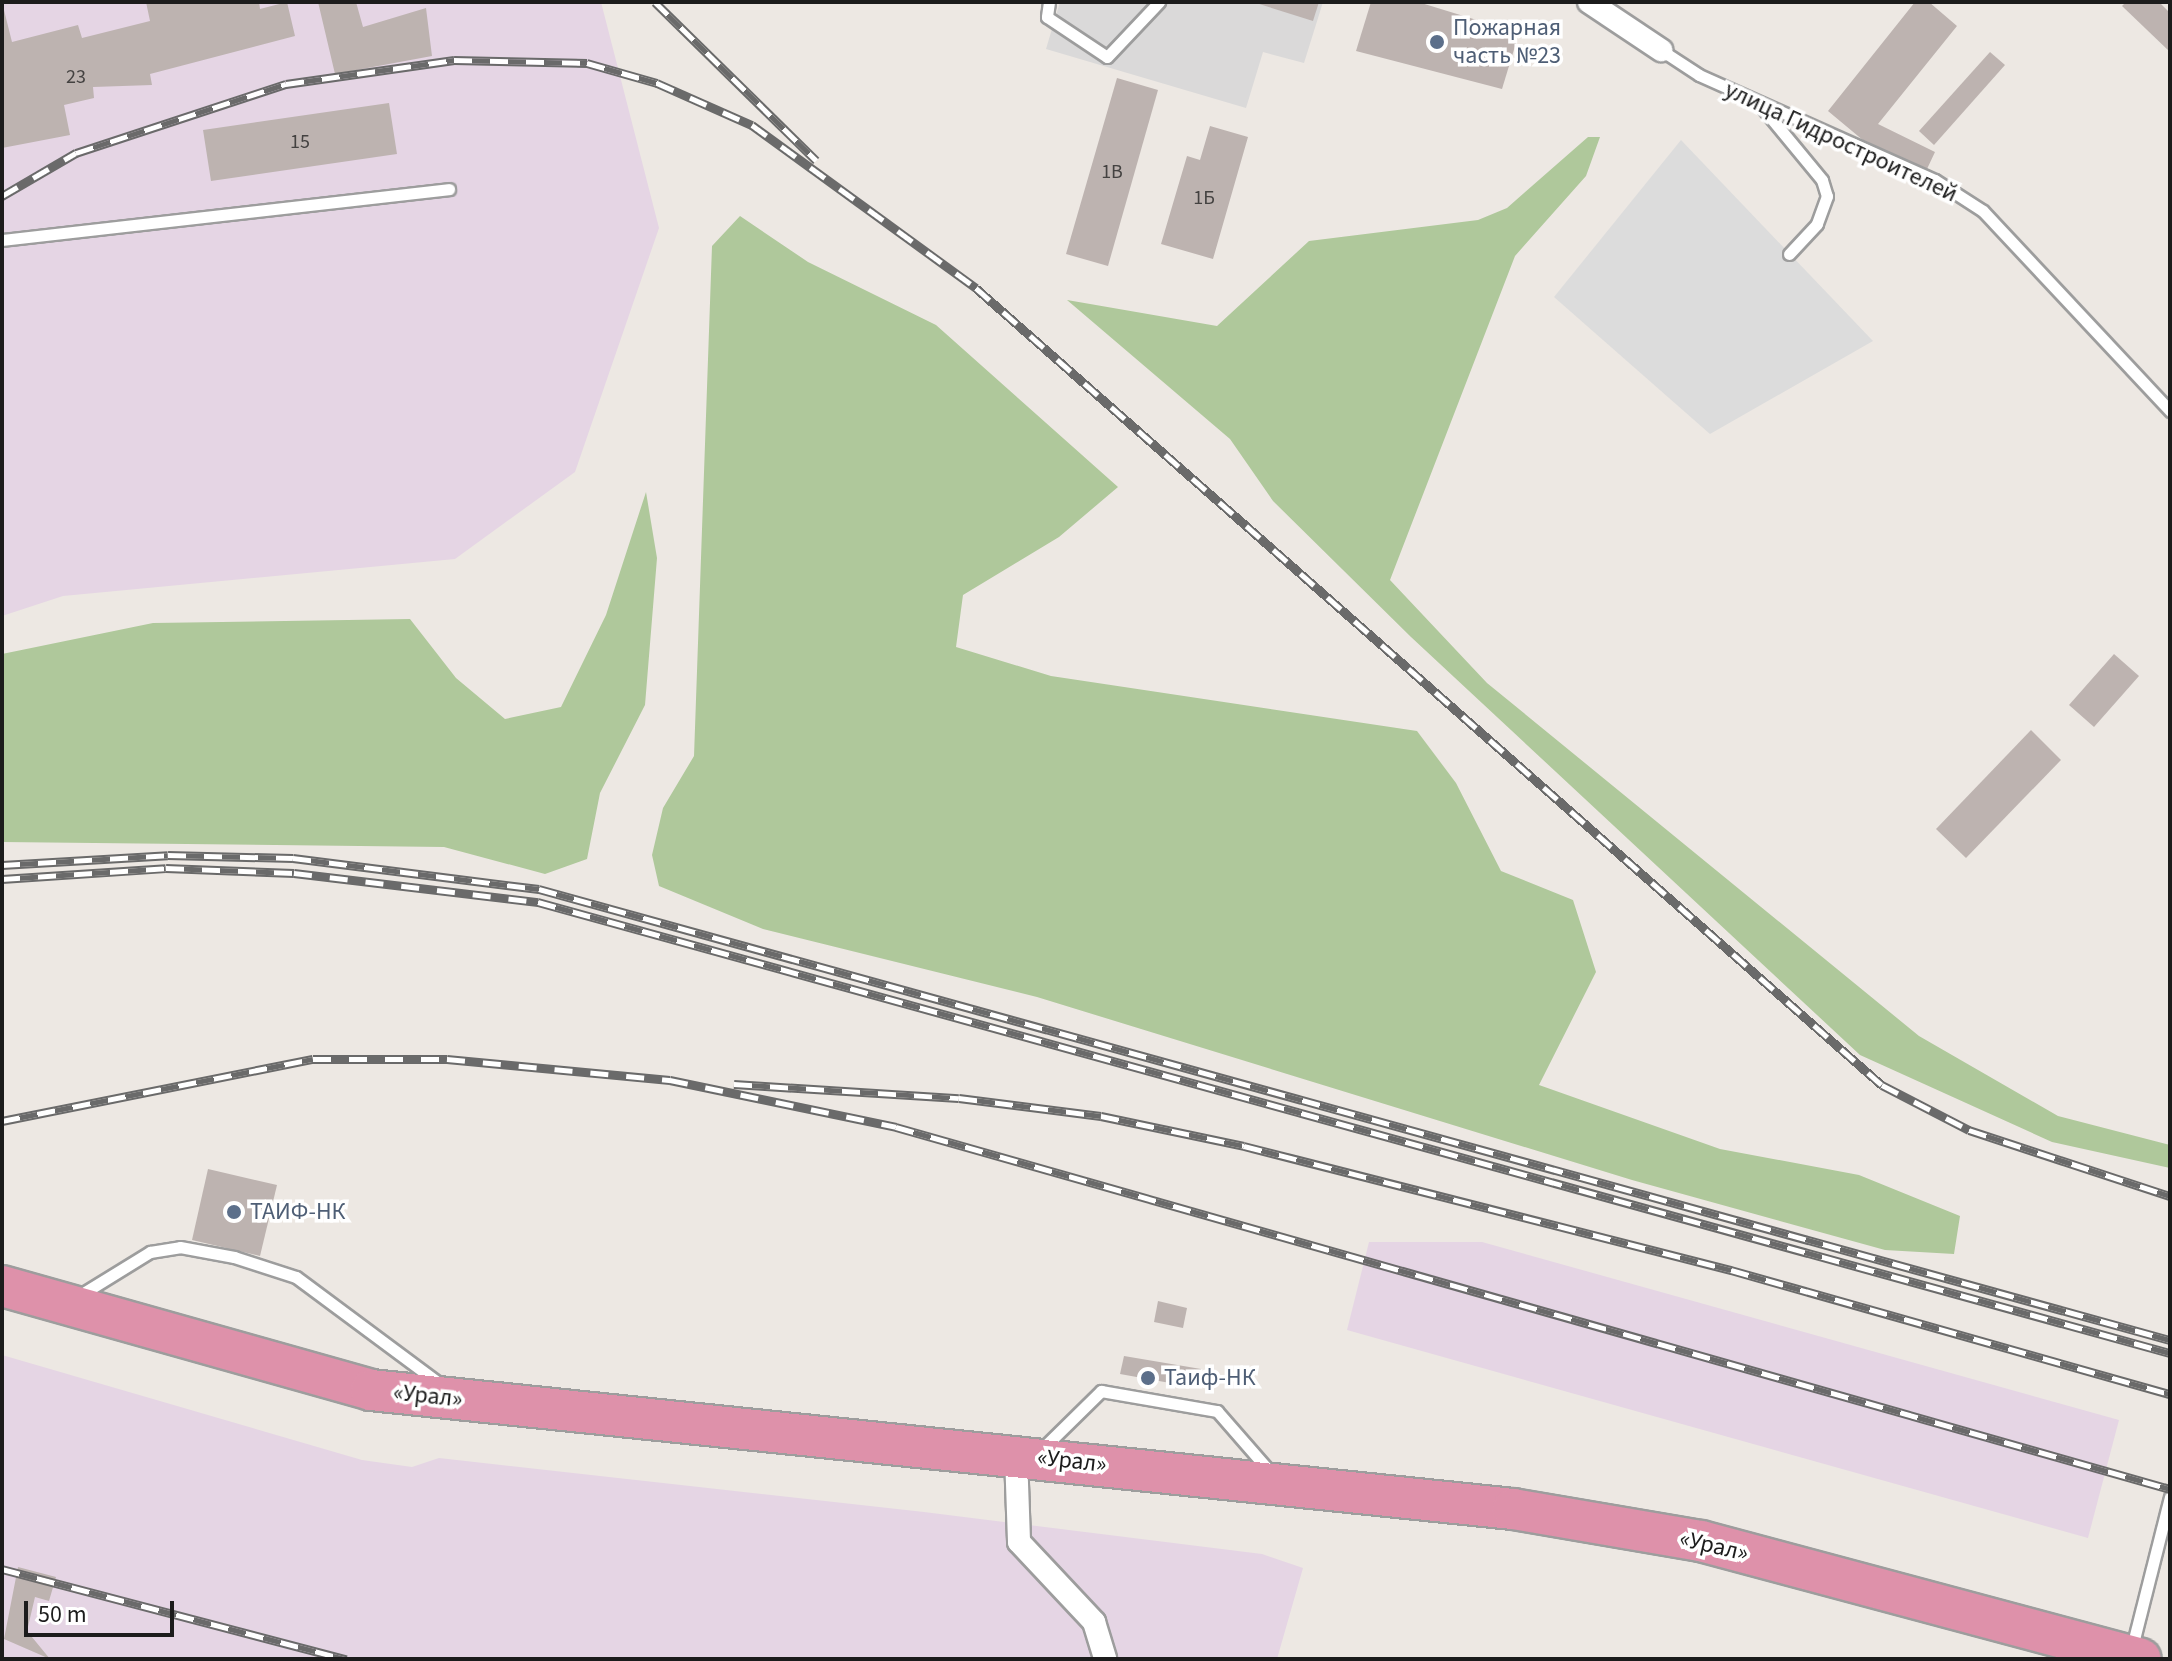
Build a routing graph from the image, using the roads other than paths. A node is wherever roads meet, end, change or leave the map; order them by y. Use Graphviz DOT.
graph roads {
  1 [pos="1049,2"];
  2 [pos="1159,2"];
  3 [pos="1589,2"];
  4 [pos="1661,50"];
  5 [pos="1758,102"];
  6 [pos="449,189"];
  7 [pos="2,240"];
  8 [pos="1789,254"];
  9 [pos="2170,411"];
  10 [pos="2,1286"];
  11 [pos="64,1306"];
  12 [pos="458,1399"];
  13 [pos="1025,1456"];
  14 [pos="1281,1483"];
  15 [pos="2170,1497"];
  16 [pos="2133,1658"];
  17 [pos="1105,1659"];
  1 -- 2 [label="lane"];
  3 -- 4 [label="street, улица Гидростроителей"];
  4 -- 5 [label="lane, улица Гидростроителей"];
  5 -- 8 [label="lane"];
  5 -- 9 [label="lane, улица Гидростроителей"];
  6 -- 7 [label="lane"];
  10 -- 11 [label="highway, «Урал»"];
  11 -- 12 [label="highway, «Урал»"];
  11 -- 12 [label="lane"];
  12 -- 13 [label="highway, «Урал»"];
  13 -- 14 [label="highway, «Урал»"];
  13 -- 14 [label="lane"];
  13 -- 17 [label="street"];
  14 -- 16 [label="highway, «Урал»"];
  15 -- 16 [label="lane"];
}
